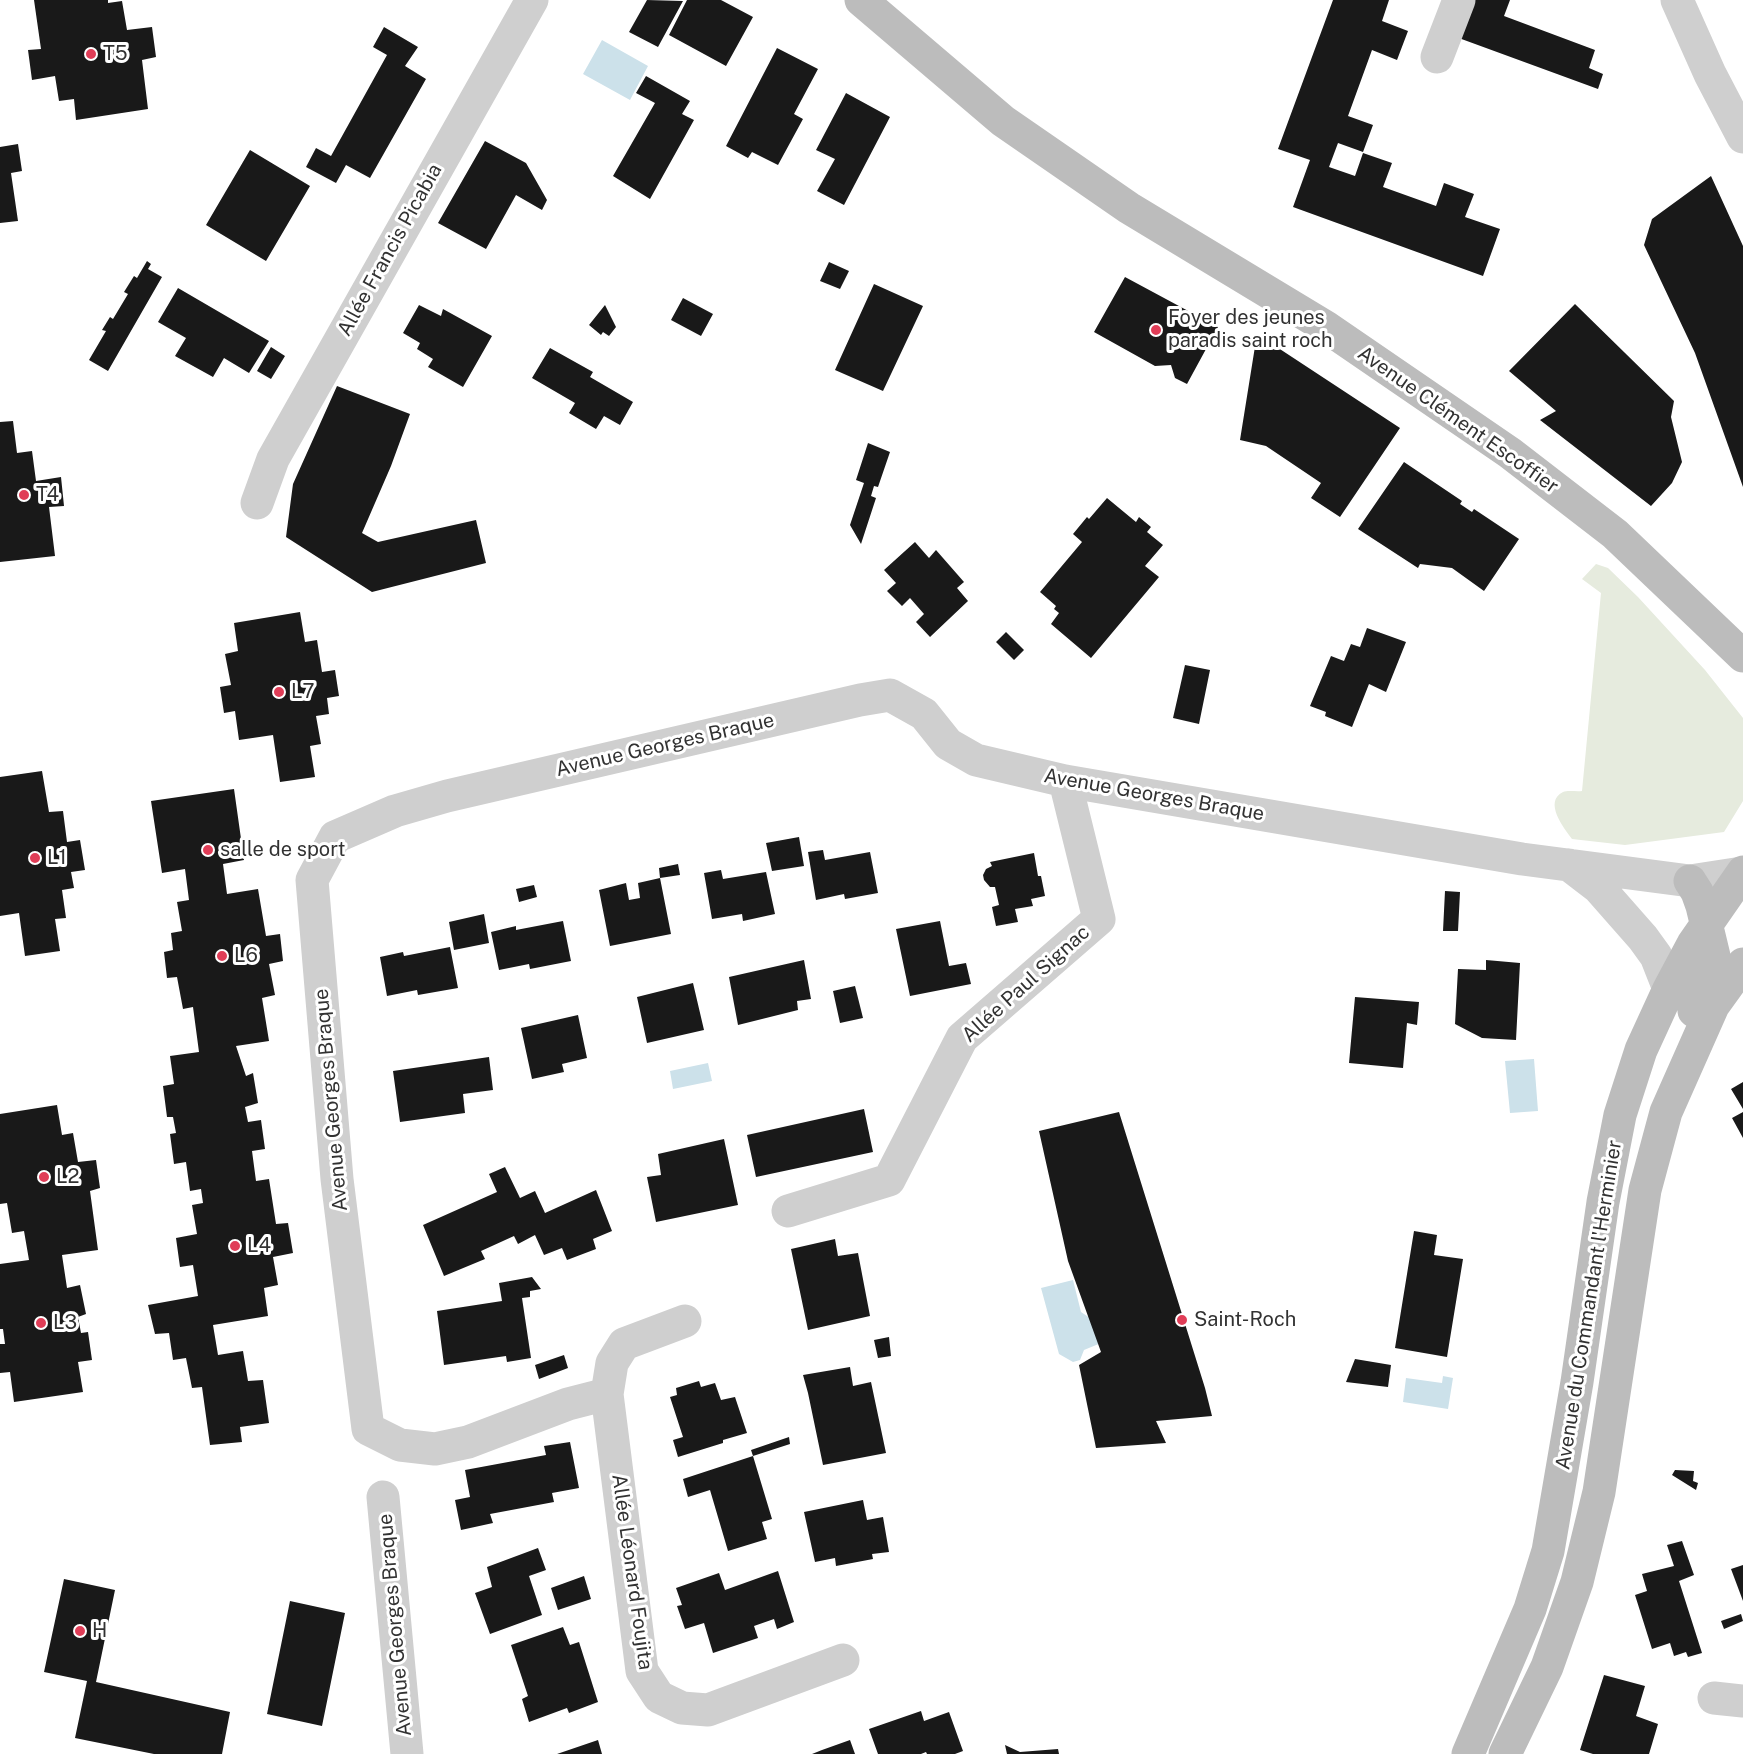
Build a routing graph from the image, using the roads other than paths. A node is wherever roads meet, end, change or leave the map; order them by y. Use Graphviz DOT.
graph roads {
  1 [pos="532,0"];
  2 [pos="861,0"];
  3 [pos="1460,0"];
  4 [pos="1677,0"];
  5 [pos="1437,57"];
  6 [pos="1743,137"];
  7 [pos="257,503"];
  8 [pos="1615,534"];
  9 [pos="1743,656"];
  10 [pos="1743,678"];
  11 [pos="1065,781"];
  12 [pos="1569,865"];
  13 [pos="1742,872"];
  14 [pos="1690,881"];
  15 [pos="1707,926"];
  16 [pos="1743,964"];
  17 [pos="1669,989"];
  18 [pos="1666,1112"];
  19 [pos="788,1211"];
  20 [pos="685,1321"];
  21 [pos="607,1394"];
  22 [pos="383,1497"];
  23 [pos="843,1660"];
  24 [pos="407,1754"];
  25 [pos="1468,1754"];
  26 [pos="1505,1754"];
  1 -- 7 [label="street, Allée Francis Picabia"];
  2 -- 8 [label="street, Avenue Clément Escoffier"];
  3 -- 5 [label="street"];
  4 -- 6 [label="street"];
  8 -- 9 [label="street, Avenue Clément Escoffier"];
  8 -- 10 [label="street"];
  11 -- 12 [label="street, Avenue Georges Braque"];
  11 -- 19 [label="street, Allée Paul Signac"];
  11 -- 21 [label="street, Avenue Georges Braque"];
  12 -- 14 [label="street, Avenue Georges Braque"];
  12 -- 17 [label="street"];
  13 -- 14 [label="street, Avenue Georges Braque"];
  13 -- 15 [label="street, Avenue du Commandant l'Herminier"];
  14 -- 15 [label="street"];
  15 -- 17 [label="street, Avenue du Commandant l'Herminier"];
  15 -- 18 [label="street"];
  16 -- 18 [label="street, Avenue du Commandant l'Herminier"];
  17 -- 25 [label="street, Avenue du Commandant l'Herminier"];
  18 -- 26 [label="street, Avenue du Commandant l'Herminier"];
  20 -- 21 [label="street, Allée Léonard Foujita"];
  21 -- 23 [label="street, Allée Léonard Foujita"];
  22 -- 24 [label="street, Avenue Georges Braque"];
}
